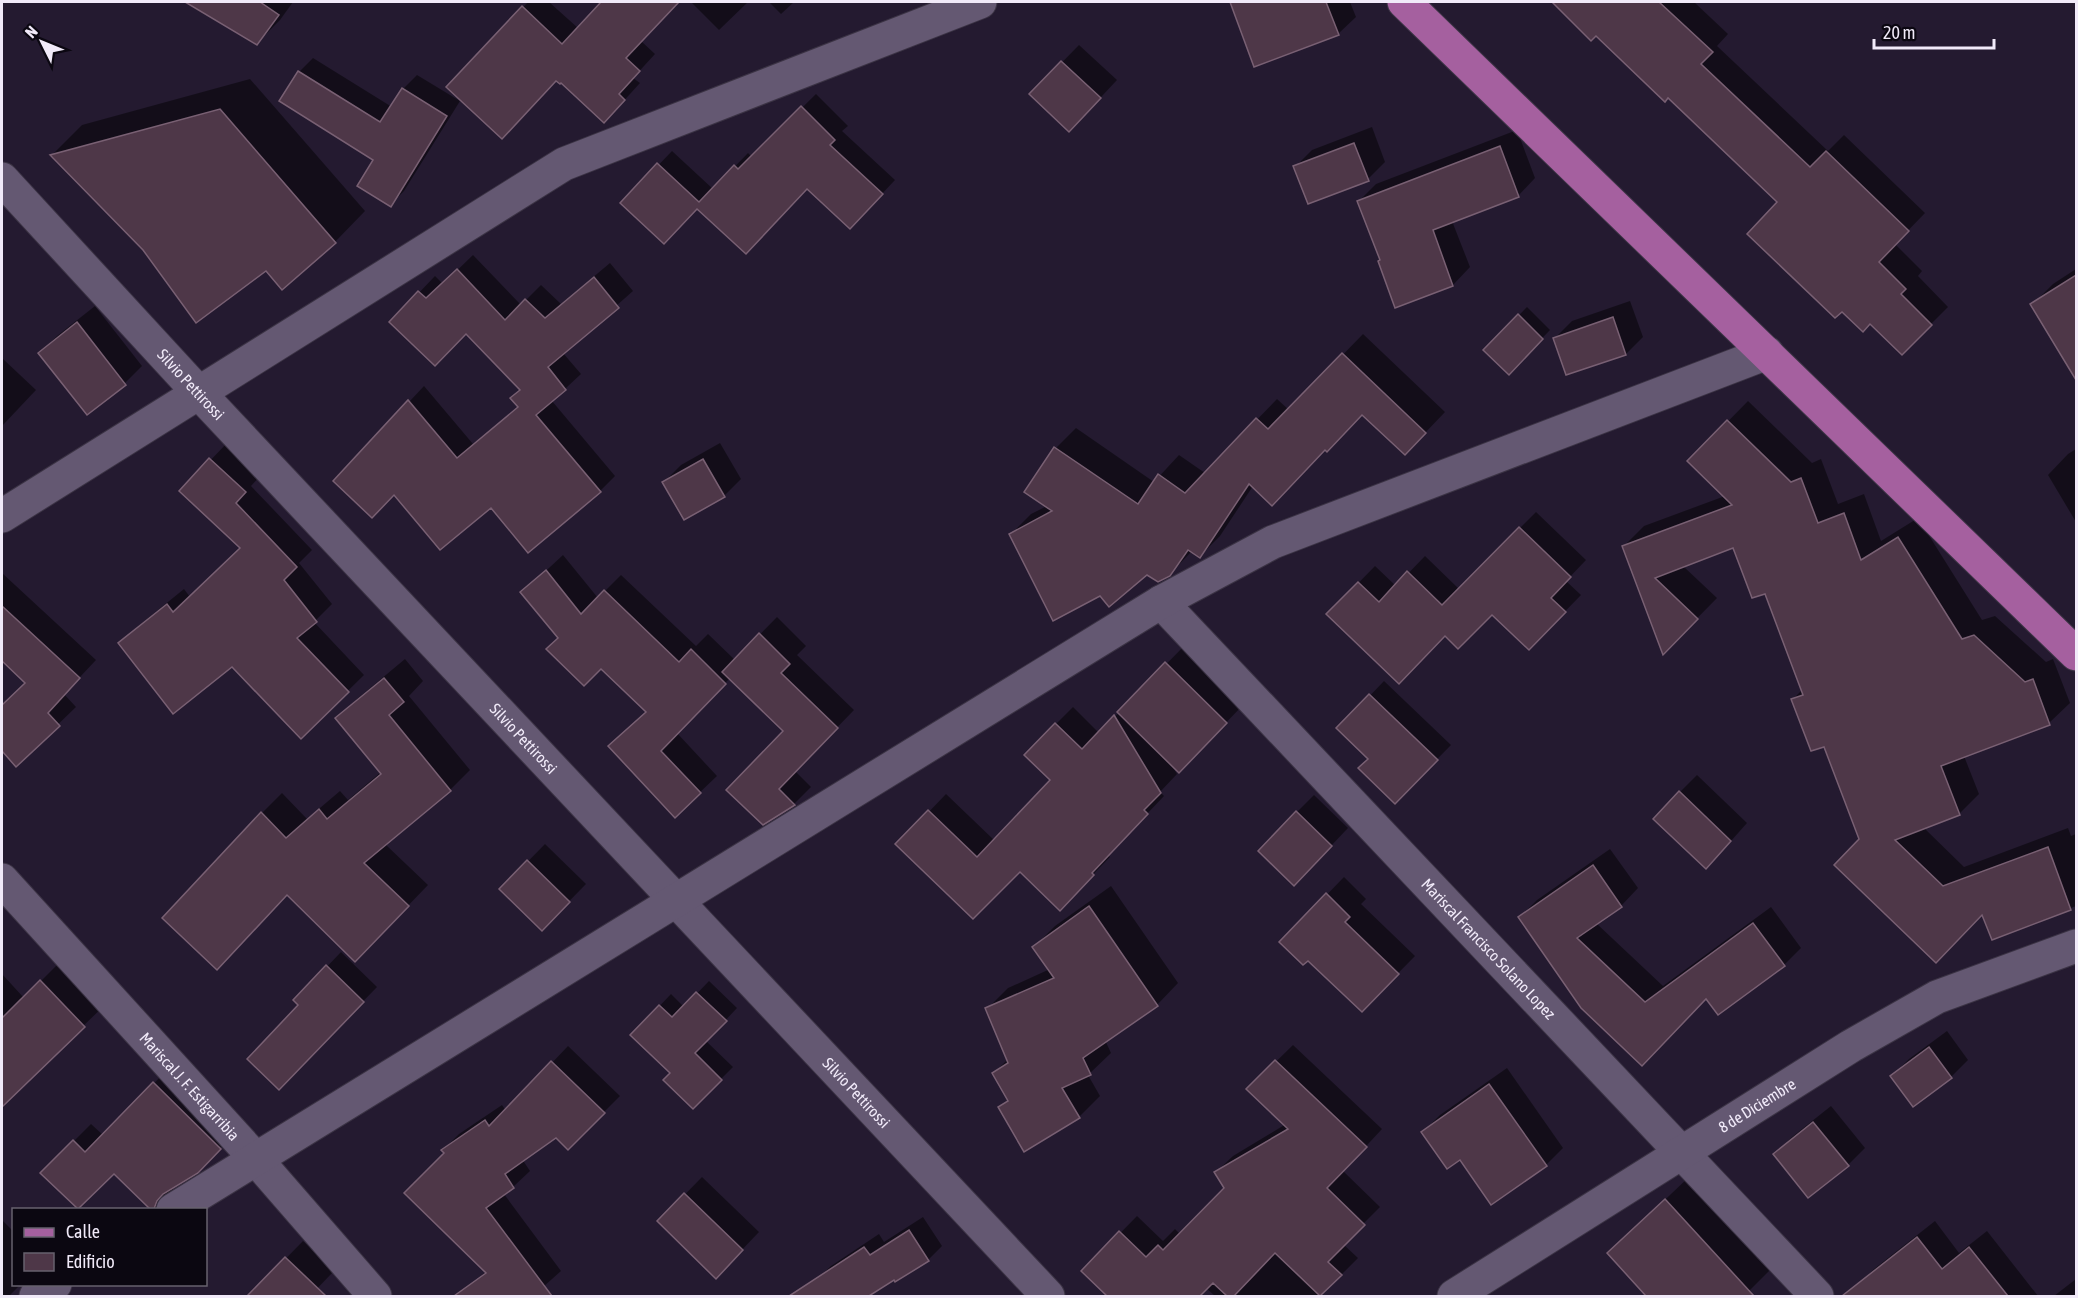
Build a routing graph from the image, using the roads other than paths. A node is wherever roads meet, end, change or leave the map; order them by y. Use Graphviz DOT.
graph roads {
  1 [pos="980,2"];
  2 [pos="1404,2"];
  3 [pos="2,179"];
  4 [pos="1767,353"];
  5 [pos="199,393"];
  6 [pos="2,516"];
  7 [pos="1161,602"];
  8 [pos="2076,654"];
  9 [pos="2,880"];
  10 [pos="677,901"];
  11 [pos="2076,946"];
  12 [pos="1681,1154"];
  13 [pos="255,1158"];
  14 [pos="175,1208"];
  15 [pos="52,1286"];
  16 [pos="36,1296"];
  17 [pos="375,1296"];
  18 [pos="1048,1296"];
  19 [pos="1454,1296"];
  20 [pos="1817,1296"];
  1 -- 5 [label="street"];
  2 -- 4 [label="main road"];
  3 -- 5 [label="street, Silvio Pettirossi"];
  4 -- 7 [label="street"];
  4 -- 8 [label="main road"];
  5 -- 6 [label="street"];
  5 -- 10 [label="street, Silvio Pettirossi"];
  7 -- 10 [label="street"];
  7 -- 12 [label="street, Mariscal Francisco Solano Lopez"];
  9 -- 13 [label="street, Mariscal J. F. Estigarribia"];
  10 -- 13 [label="street"];
  10 -- 18 [label="street, Silvio Pettirossi"];
  11 -- 12 [label="street, 8 de Diciembre"];
  12 -- 19 [label="street, 8 de Diciembre"];
  12 -- 20 [label="street, Mariscal Francisco Solano Lopez"];
  13 -- 14 [label="street"];
  13 -- 17 [label="street, Mariscal J. F. Estigarribia"];
  15 -- 16 [label="street"];
}
